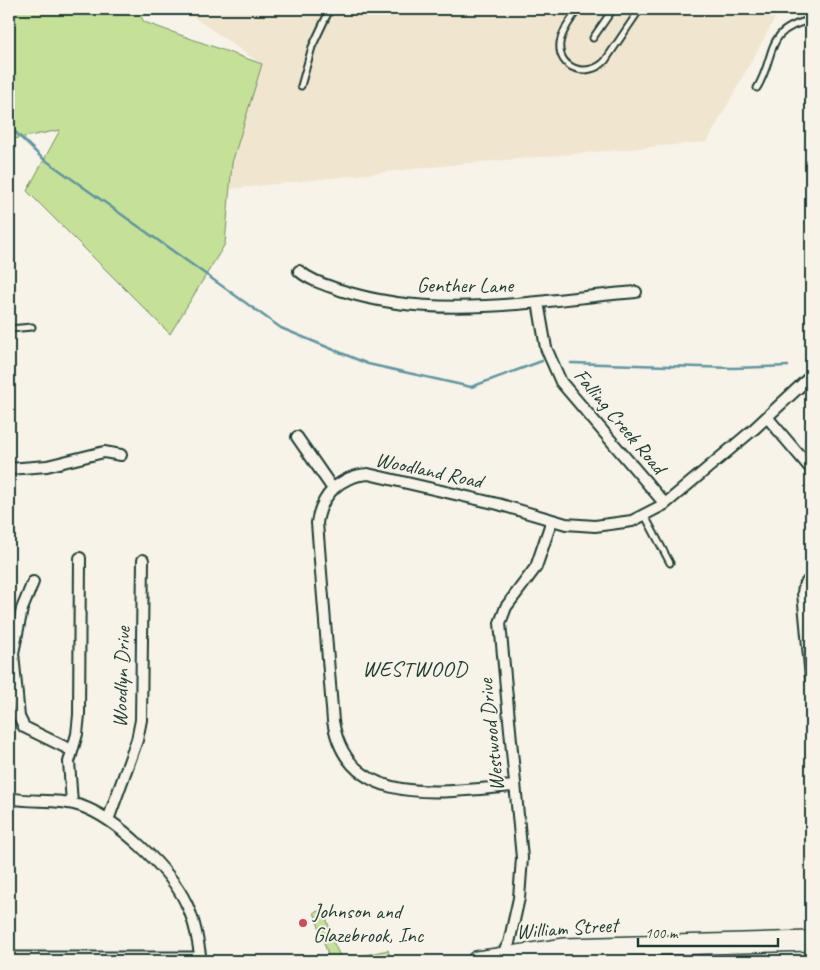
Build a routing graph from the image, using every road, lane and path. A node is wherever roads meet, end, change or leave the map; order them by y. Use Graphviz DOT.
graph roads {
  1 [pos="330,9"];
  2 [pos="578,9"];
  3 [pos="613,9"];
  4 [pos="640,9"];
  5 [pos="811,20"];
  6 [pos="593,38"];
  7 [pos="301,86"];
  8 [pos="757,88"];
  9 [pos="299,271"];
  10 [pos="636,292"];
  11 [pos="538,302"];
  12 [pos="32,327"];
  13 [pos="9,329"];
  14 [pos="808,379"];
  15 [pos="767,417"];
  16 [pos="297,437"];
  17 [pos="121,455"];
  18 [pos="9,469"];
  19 [pos="811,469"];
  20 [pos="333,489"];
  21 [pos="665,504"];
  22 [pos="645,516"];
  23 [pos="552,520"];
  24 [pos="80,558"];
  25 [pos="143,560"];
  26 [pos="670,563"];
  27 [pos="811,577"];
  28 [pos="33,582"];
  29 [pos="811,678"];
  30 [pos="71,750"];
  31 [pos="515,786"];
  32 [pos="9,798"];
  33 [pos="72,803"];
  34 [pos="108,820"];
  35 [pos="811,941"];
  36 [pos="9,954"];
  37 [pos="65,958"];
  38 [pos="201,958"];
  39 [pos="499,959"];
  40 [pos="477,961"];
  1 -- 7 [label="lane"];
  2 -- 4 [label="lane"];
  3 -- 6 [label="lane"];
  5 -- 8 [label="lane"];
  9 -- 11 [label="street, Genther Lane"];
  10 -- 11 [label="street, Genther Lane"];
  11 -- 21 [label="street, Falling Creek Road"];
  12 -- 13 [label="lane"];
  14 -- 15 [label="street, Woodland Road"];
  15 -- 19 [label="street"];
  15 -- 21 [label="street, Woodland Road"];
  16 -- 20 [label="street"];
  17 -- 18 [label="street"];
  20 -- 23 [label="street, Woodland Road"];
  20 -- 31 [label="street, Woodland Road"];
  21 -- 22 [label="street, Woodland Road"];
  22 -- 23 [label="street, Woodland Road"];
  22 -- 26 [label="lane"];
  23 -- 31 [label="street, Westwood Drive"];
  24 -- 30 [label="street, Woodlyn Drive"];
  25 -- 34 [label="street, Woodlyn Drive"];
  27 -- 29 [label="street"];
  28 -- 30 [label="street"];
  30 -- 33 [label="street, Woodlyn Drive"];
  31 -- 39 [label="street, Westwood Drive"];
  32 -- 33 [label="street"];
  33 -- 34 [label="street"];
  34 -- 38 [label="street"];
  35 -- 39 [label="highway, William Street"];
  36 -- 37 [label="lane"];
  37 -- 38 [label="lane"];
  39 -- 40 [label="highway, William Street"];
}
